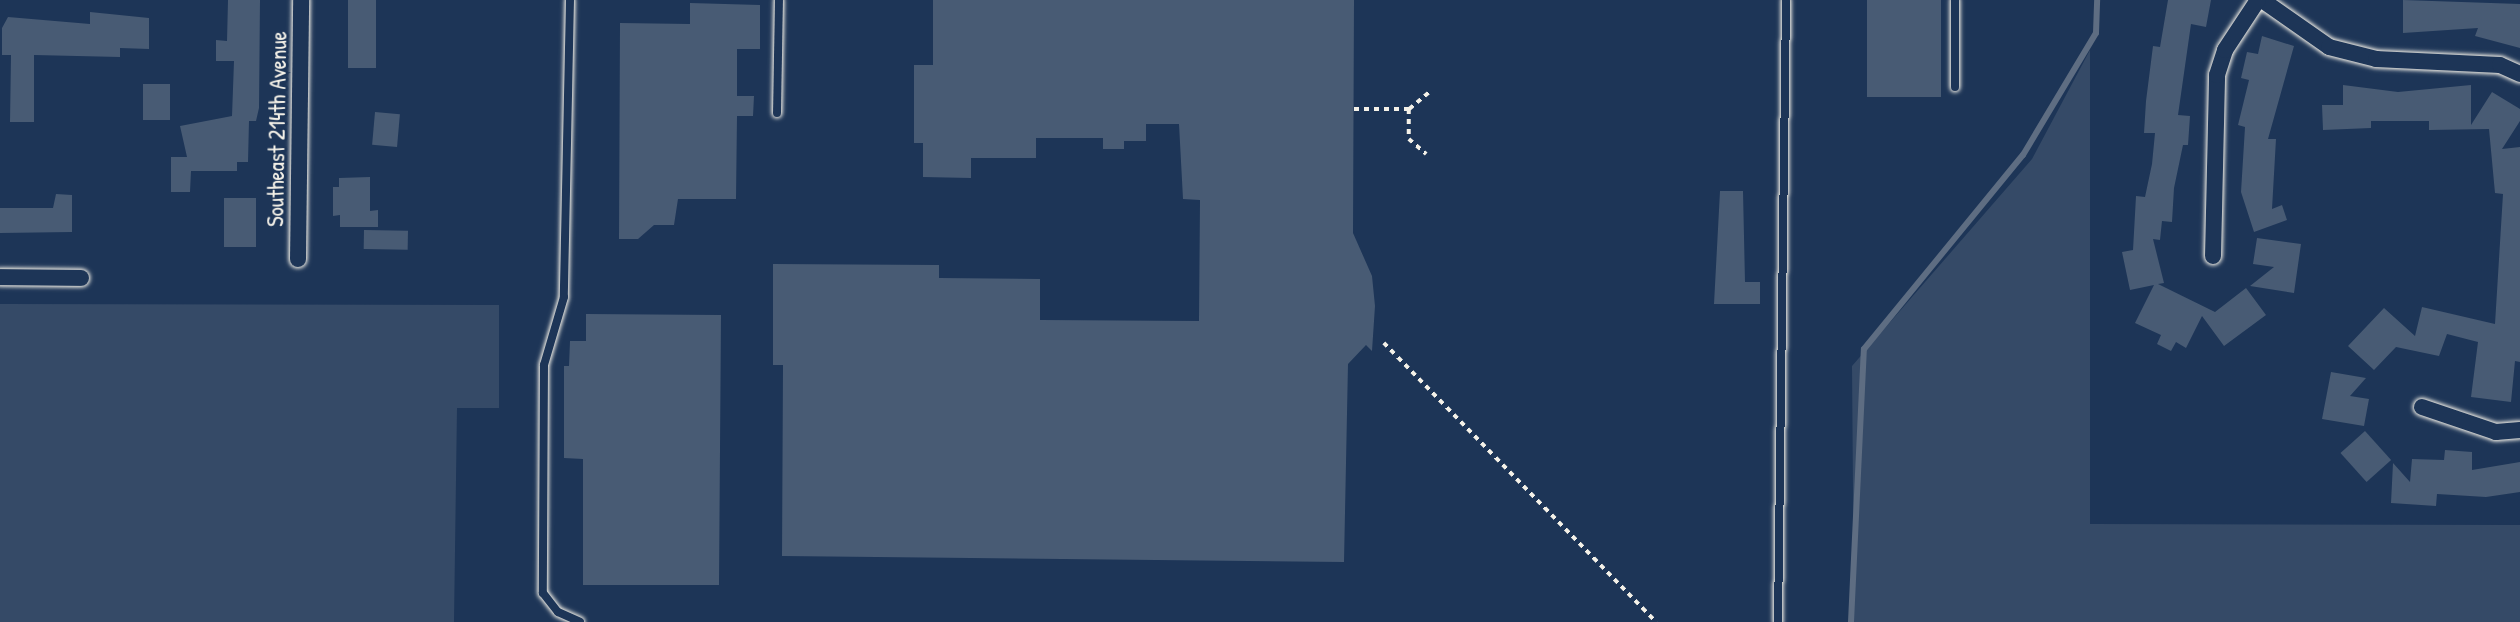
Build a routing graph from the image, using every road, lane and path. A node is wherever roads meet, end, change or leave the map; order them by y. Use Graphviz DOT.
graph roads {
  1 [pos="301,0"];
  2 [pos="570,0"];
  3 [pos="779,0"];
  4 [pos="1786,0"];
  5 [pos="1955,0"];
  6 [pos="2260,0"];
  7 [pos="2520,74"];
  8 [pos="1955,87"];
  9 [pos="1429,92"];
  10 [pos="1354,109"];
  11 [pos="1409,109"];
  12 [pos="777,113"];
  13 [pos="1426,154"];
  14 [pos="2213,256"];
  15 [pos="298,259"];
  16 [pos="0,277"];
  17 [pos="81,278"];
  18 [pos="1384,343"];
  19 [pos="2422,407"];
  20 [pos="2520,430"];
  21 [pos="580,622"];
  22 [pos="1656,622"];
  23 [pos="1778,622"];
  1 -- 15 [label="street, Southeast 214th Avenue"];
  2 -- 21 [label="lane"];
  3 -- 12 [label="lane"];
  4 -- 23 [label="lane"];
  5 -- 8 [label="lane"];
  6 -- 7 [label="street"];
  6 -- 14 [label="street"];
  9 -- 11 [label="path"];
  10 -- 11 [label="path"];
  11 -- 13 [label="path"];
  16 -- 17 [label="street"];
  18 -- 22 [label="path"];
  19 -- 20 [label="street"];
}
